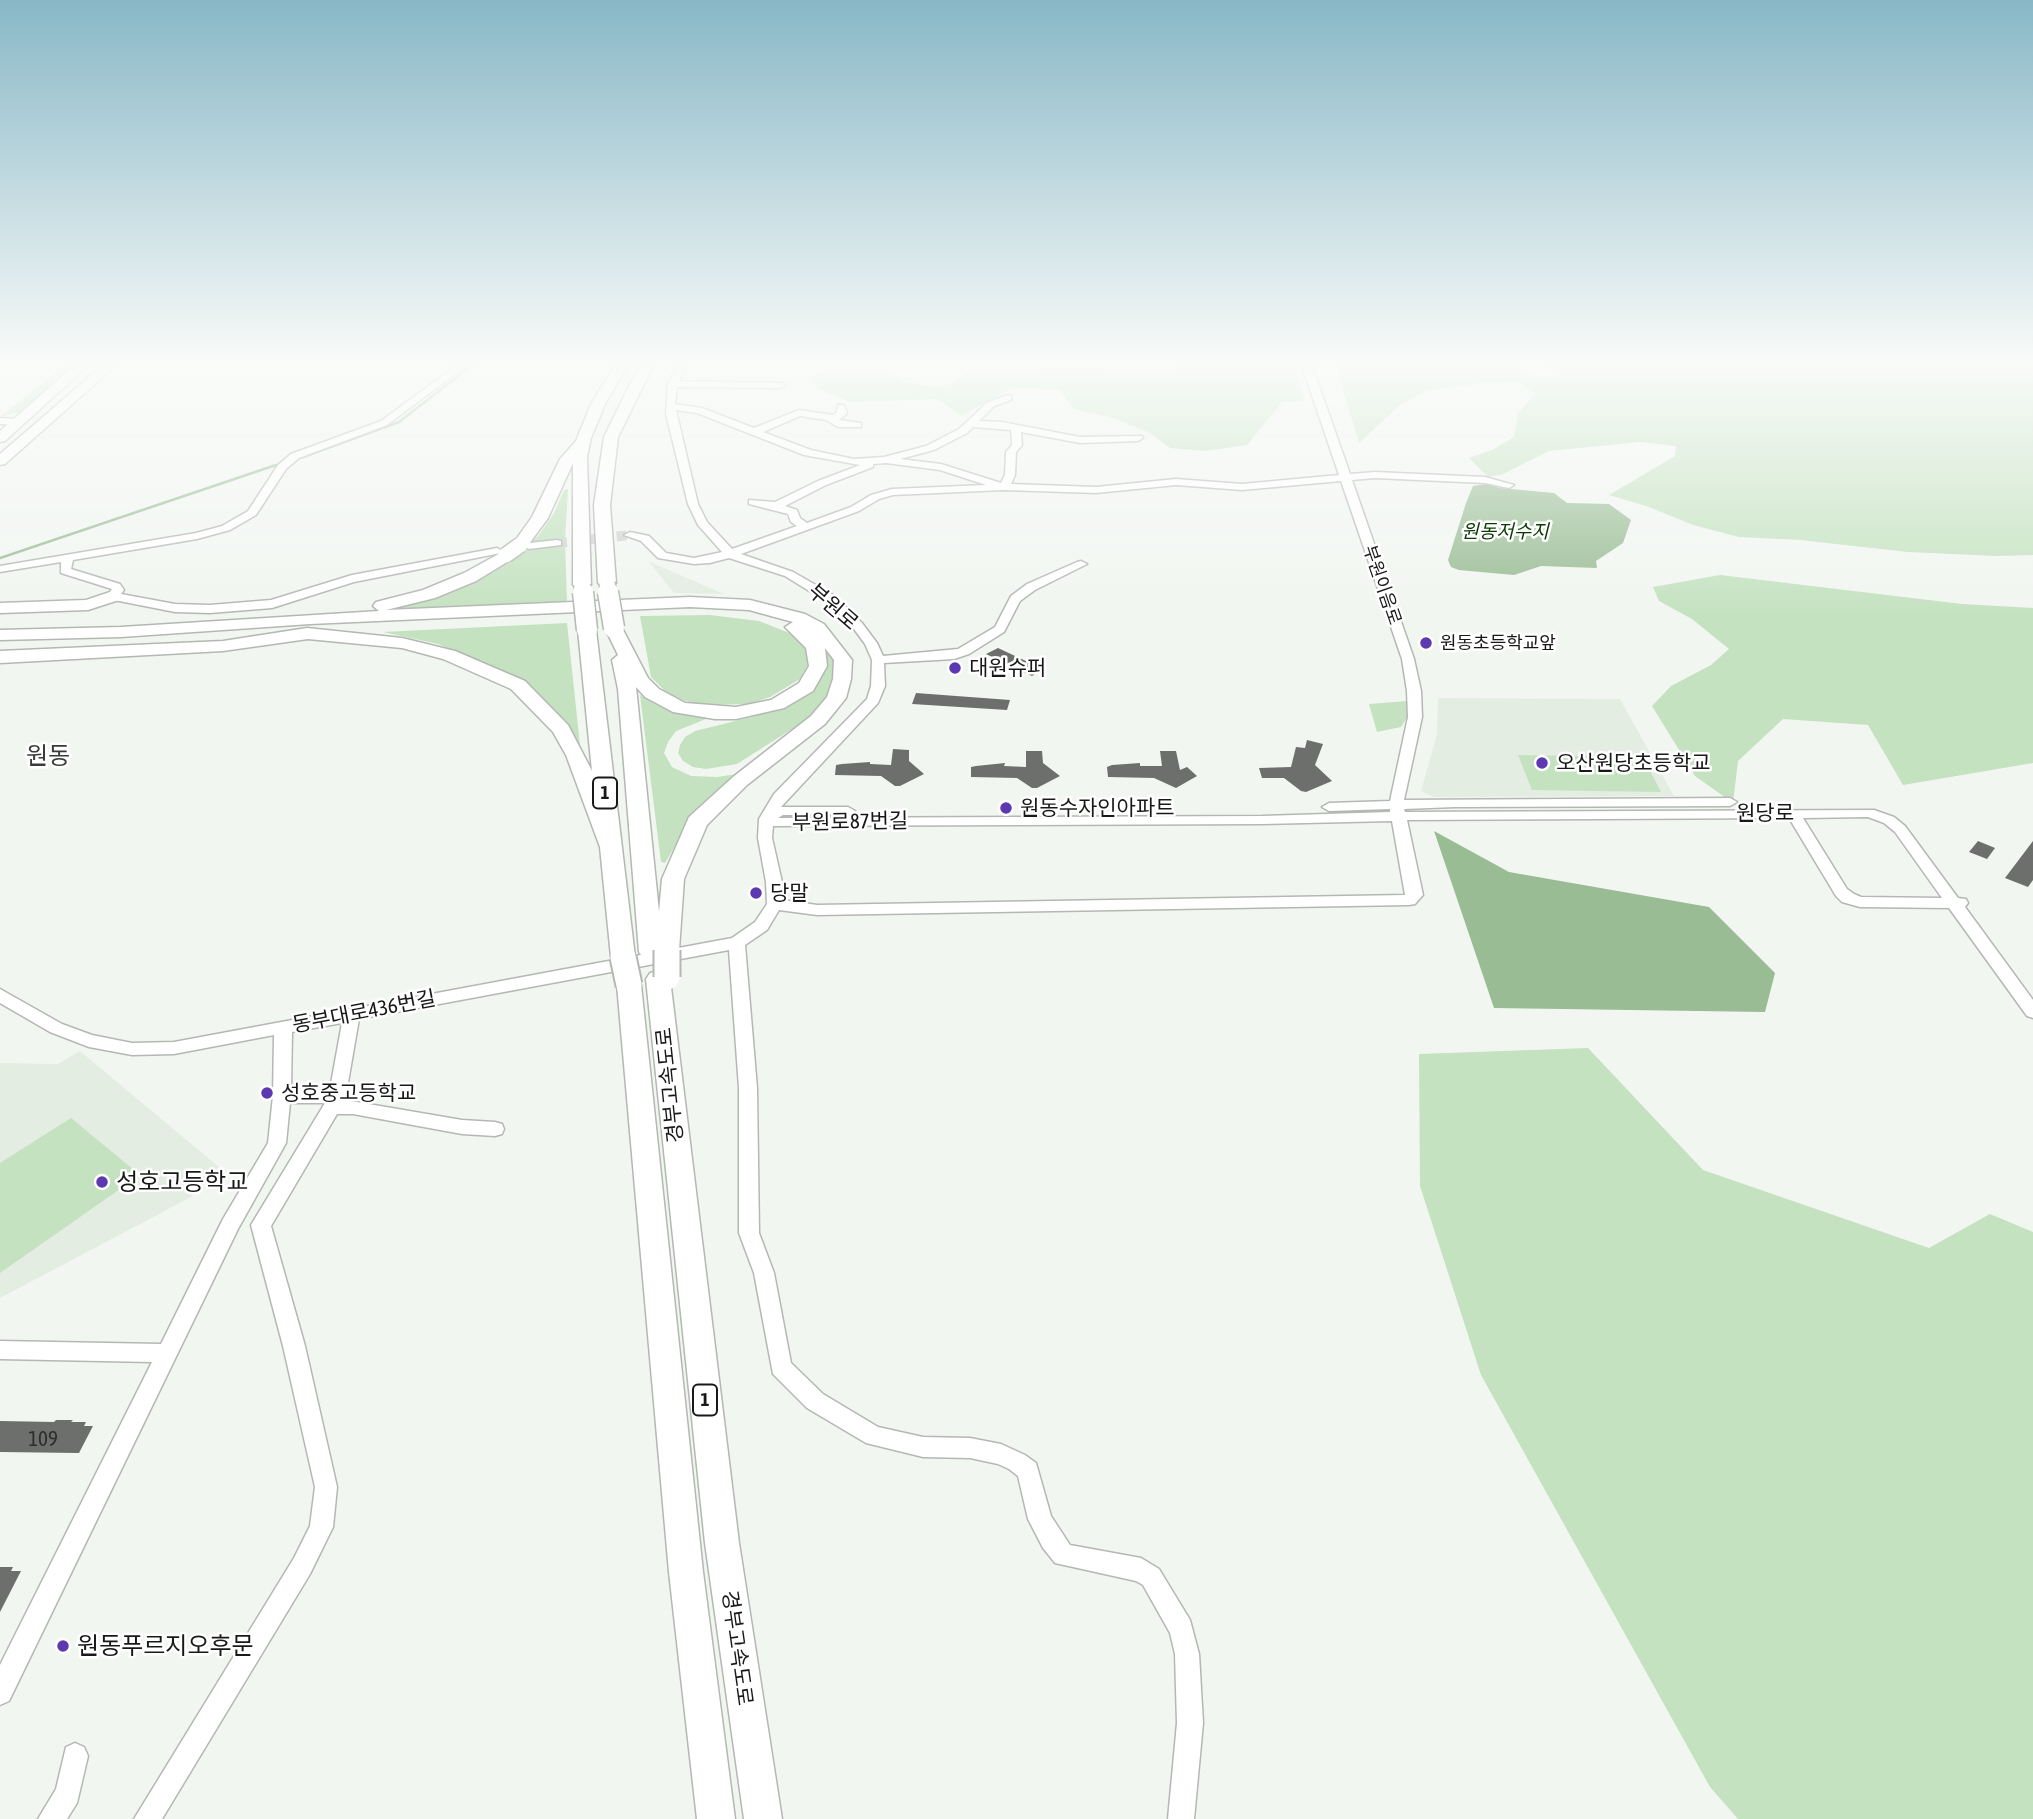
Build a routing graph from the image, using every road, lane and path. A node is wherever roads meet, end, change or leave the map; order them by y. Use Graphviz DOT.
graph roads {
  1 [pos="19,445"];
  2 [pos="325,445"];
  3 [pos="579,445"];
  4 [pos="583,445"];
  5 [pos="610,445"];
  6 [pos="680,445"];
  7 [pos="788,445"];
  8 [pos="899,445"];
  9 [pos="937,445"];
  10 [pos="1016,445"];
  11 [pos="1334,445"];
  12 [pos="884,460"];
  13 [pos="0,461"];
  14 [pos="1345,477"];
  15 [pos="1508,485"];
  16 [pos="1004,487"];
  17 [pos="753,502"];
  18 [pos="776,506"];
  19 [pos="804,526"];
  20 [pos="630,535"];
  21 [pos="556,544"];
  22 [pos="513,549"];
  23 [pos="730,554"];
  24 [pos="67,559"];
  25 [pos="1080,564"];
  26 [pos="0,569"];
  27 [pos="582,585"];
  28 [pos="113,596"];
  29 [pos="0,608"];
  30 [pos="308,626"];
  31 [pos="614,628"];
  32 [pos="0,635"];
  33 [pos="0,657"];
  34 [pos="878,660"];
  35 [pos="799,776"];
  36 [pos="1398,810"];
  37 [pos="821,811"];
  38 [pos="1793,813"];
  39 [pos="1095,815"];
  40 [pos="765,819"];
  41 [pos="611,847"];
  42 [pos="1960,903"];
  43 [pos="775,904"];
  44 [pos="737,943"];
  45 [pos="649,967"];
  46 [pos="2033,994"];
  47 [pos="0,995"];
  48 [pos="2033,1012"];
  49 [pos="352,1013"];
  50 [pos="283,1028"];
  51 [pos="282,1096"];
  52 [pos="335,1102"];
  53 [pos="495,1129"];
  54 [pos="230,1225"];
  55 [pos="261,1225"];
  56 [pos="0,1350"];
  57 [pos="167,1353"];
  58 [pos="0,1692"];
  59 [pos="75,1756"];
  60 [pos="51,1819"];
  61 [pos="147,1819"];
  62 [pos="716,1819"];
  63 [pos="763,1819"];
  64 [pos="1181,1819"];
  1 -- 13 [label="main road"];
  2 -- 24 [label="street"];
  3 -- 22 [label="highway"];
  4 -- 27 [label="highway, 경부고속도로 / 1"];
  5 -- 31 [label="highway, 경부고속도로 / 1, bridge"];
  6 -- 23 [label="street, 부원로"];
  7 -- 12 [label="street"];
  8 -- 12 [label="street"];
  9 -- 12 [label="street"];
  10 -- 16 [label="street"];
  11 -- 14 [label="street, 부원이음로"];
  12 -- 16 [label="street"];
  12 -- 18 [label="street"];
  14 -- 15 [label="street"];
  14 -- 16 [label="street"];
  14 -- 36 [label="street, 부원이음로"];
  16 -- 19 [label="street"];
  17 -- 18 [label="street"];
  18 -- 19 [label="street"];
  19 -- 23 [label="street"];
  20 -- 23 [label="street"];
  21 -- 22 [label="street"];
  22 -- 28 [label="street"];
  22 -- 30 [label="highway"];
  23 -- 34 [label="street, 부원로"];
  24 -- 26 [label="street"];
  24 -- 28 [label="street"];
  25 -- 34 [label="street"];
  27 -- 41 [label="highway, 경부고속도로 / 1, bridge"];
  28 -- 29 [label="highway"];
  30 -- 31 [label="highway"];
  30 -- 32 [label="highway"];
  30 -- 33 [label="highway"];
  30 -- 41 [label="highway"];
  30 -- 45 [label="highway"];
  31 -- 45 [label="highway, 경부고속도로 / 1"];
  34 -- 35 [label="street"];
  35 -- 37 [label="street"];
  35 -- 40 [label="street"];
  36 -- 38 [label="street, 원당로"];
  36 -- 39 [label="street, 부원로87번길"];
  36 -- 42 [label="street, 원당로"];
  36 -- 43 [label="street"];
  37 -- 39 [label="street, 부원로87번길"];
  37 -- 40 [label="street, 부원로87번길"];
  38 -- 42 [label="street, 원당로"];
  38 -- 42 [label="street"];
  39 -- 40 [label="street, 부원로87번길"];
  40 -- 43 [label="street"];
  41 -- 45 [label="highway, 경부고속도로 / 1"];
  42 -- 46 [label="street, 원당로"];
  42 -- 48 [label="street, 원당로"];
  43 -- 44 [label="street"];
  44 -- 49 [label="street, 동부대로436번길"];
  44 -- 64 [label="street"];
  45 -- 62 [label="highway, 경부고속도로 / 1"];
  45 -- 63 [label="highway, 경부고속도로 / 1"];
  47 -- 50 [label="street, 동부대로436번길"];
  49 -- 50 [label="street, 동부대로436번길"];
  49 -- 52 [label="street"];
  50 -- 51 [label="street"];
  51 -- 52 [label="street"];
  51 -- 54 [label="street"];
  52 -- 53 [label="street"];
  52 -- 55 [label="street"];
  54 -- 55 [label="street"];
  54 -- 57 [label="street"];
  55 -- 61 [label="street"];
  56 -- 57 [label="street"];
  57 -- 58 [label="street"];
  59 -- 60 [label="street"];
}
